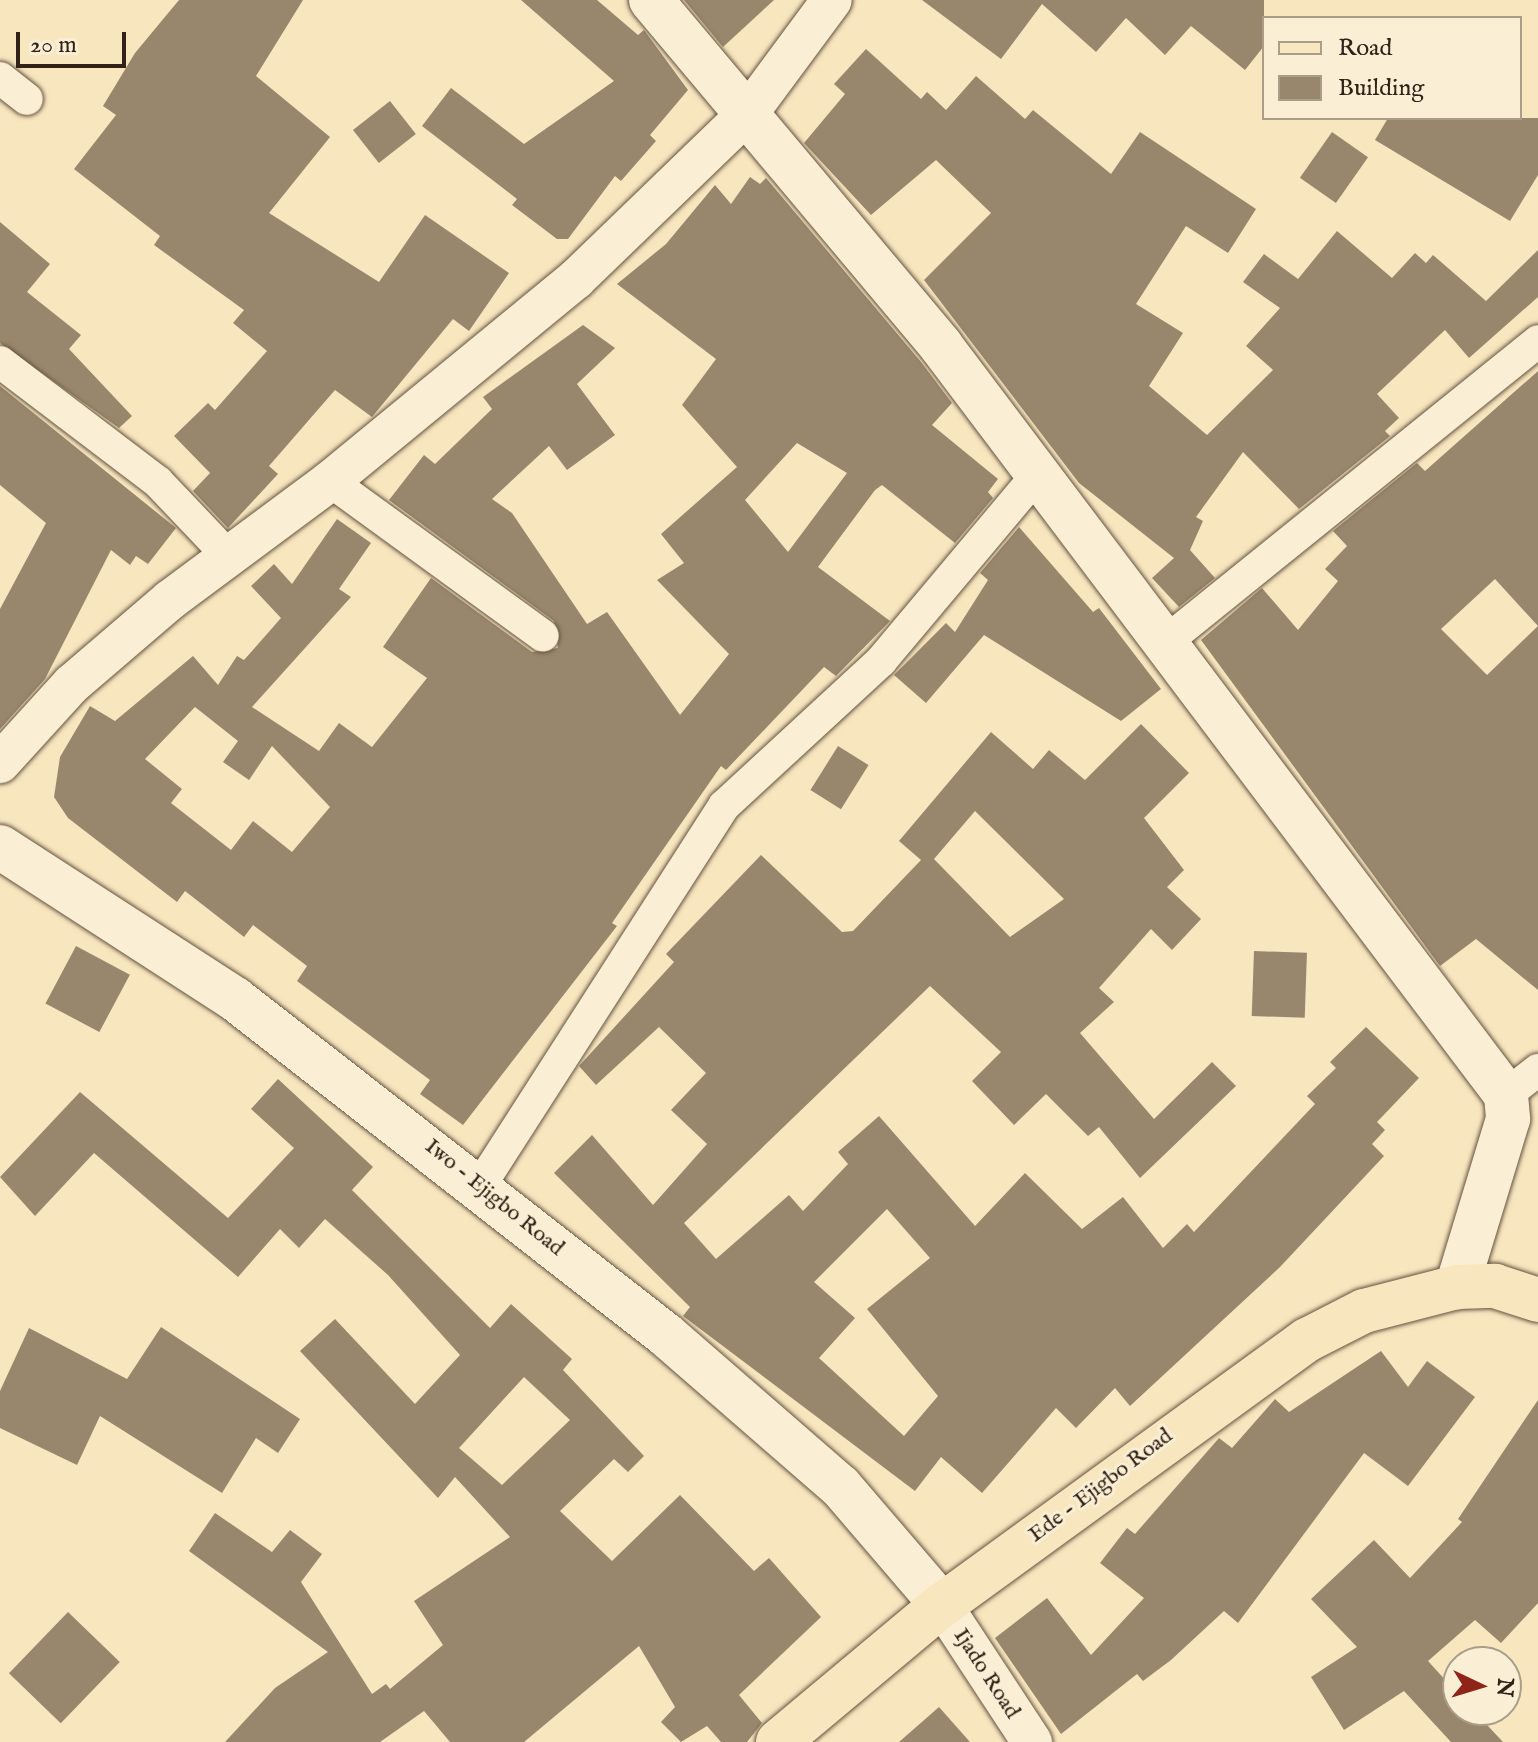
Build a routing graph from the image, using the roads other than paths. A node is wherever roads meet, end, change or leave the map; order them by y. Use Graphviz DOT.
graph roads {
  1 [pos="651,0"];
  2 [pos="832,0"];
  3 [pos="0,78"];
  4 [pos="27,99"];
  5 [pos="749,112"];
  6 [pos="1538,341"];
  7 [pos="0,362"];
  8 [pos="1039,473"];
  9 [pos="330,481"];
  10 [pos="230,558"];
  11 [pos="543,636"];
  12 [pos="1168,640"];
  13 [pos="0,763"];
  14 [pos="0,847"];
  15 [pos="1522,1082"];
  16 [pos="480,1186"];
  17 [pos="1457,1287"];
  18 [pos="1538,1300"];
  19 [pos="942,1605"];
  20 [pos="778,1742"];
  21 [pos="1032,1742"];
  1 -- 5 [label="main road"];
  2 -- 5 [label="street"];
  3 -- 4 [label="street"];
  5 -- 8 [label="main road"];
  5 -- 9 [label="street"];
  6 -- 12 [label="street"];
  7 -- 10 [label="street"];
  8 -- 12 [label="main road"];
  8 -- 16 [label="street"];
  9 -- 10 [label="street"];
  9 -- 11 [label="street"];
  10 -- 13 [label="street"];
  12 -- 15 [label="main road"];
  14 -- 16 [label="main road, Iwo - Ejigbo Road"];
  15 -- 17 [label="main road"];
  16 -- 19 [label="main road, Iwo - Ejigbo Road"];
  17 -- 18 [label="main road, Ede - Ejigbo Road"];
  17 -- 19 [label="main road, Ede - Ejigbo Road"];
  19 -- 20 [label="main road, Ede - Ejigbo Road"];
  19 -- 21 [label="street, Ijado Road"];
}
